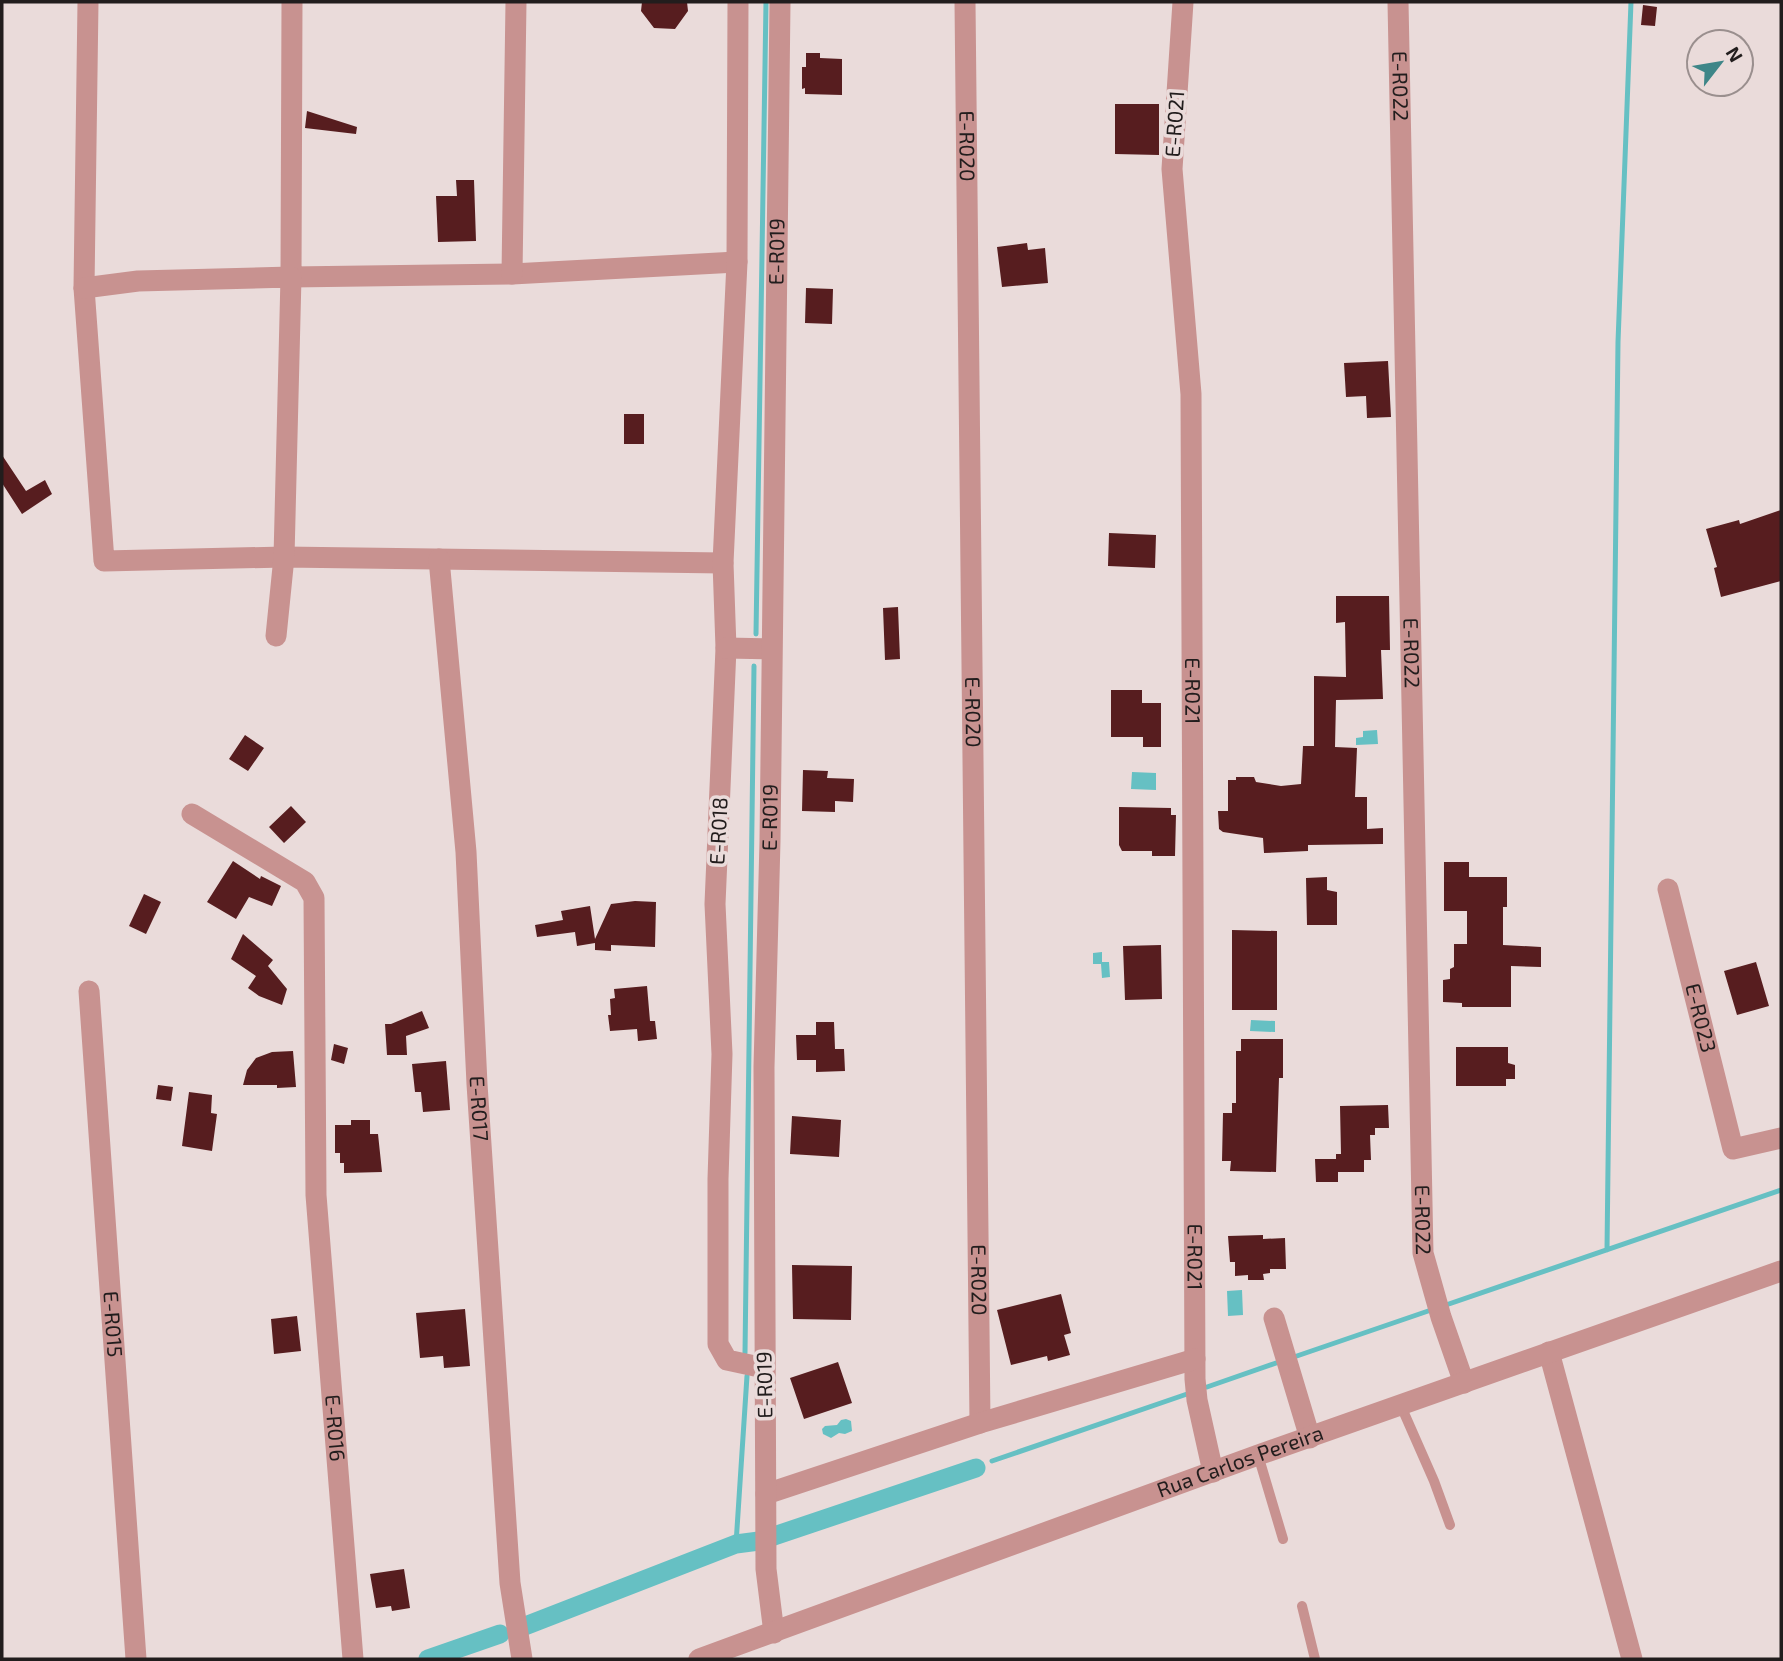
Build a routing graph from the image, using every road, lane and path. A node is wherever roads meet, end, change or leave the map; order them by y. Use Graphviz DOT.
graph roads {
  1 [pos="88,2"];
  2 [pos="292,2"];
  3 [pos="516,2"];
  4 [pos="738,2"];
  5 [pos="780,2"];
  6 [pos="965,2"];
  7 [pos="1183,2"];
  8 [pos="1398,2"];
  9 [pos="737,262"];
  10 [pos="512,274"];
  11 [pos="290,278"];
  12 [pos="84,288"];
  13 [pos="284,556"];
  14 [pos="439,559"];
  15 [pos="723,563"];
  16 [pos="276,636"];
  17 [pos="726,648"];
  18 [pos="771,649"];
  19 [pos="192,814"];
  20 [pos="1668,889"];
  21 [pos="89,991"];
  22 [pos="1781,1139"];
  23 [pos="1781,1271"];
  24 [pos="1274,1318"];
  25 [pos="1549,1352"];
  26 [pos="764,1368"];
  27 [pos="1196,1380"];
  28 [pos="1464,1383"];
  29 [pos="1401,1406"];
  30 [pos="980,1423"];
  31 [pos="1310,1438"];
  32 [pos="1258,1455"];
  33 [pos="1213,1472"];
  34 [pos="766,1494"];
  35 [pos="1450,1525"];
  36 [pos="1283,1539"];
  37 [pos="1302,1606"];
  38 [pos="774,1633"];
  39 [pos="136,1659"];
  40 [pos="353,1659"];
  41 [pos="522,1659"];
  42 [pos="699,1659"];
  43 [pos="1315,1659"];
  44 [pos="1632,1659"];
  1 -- 12 [label="street"];
  2 -- 11 [label="street"];
  3 -- 10 [label="street"];
  4 -- 9 [label="street, E-R018"];
  5 -- 18 [label="street, E-R019"];
  6 -- 30 [label="street, E-R020"];
  7 -- 27 [label="street, E-R021"];
  8 -- 28 [label="street, E-R022"];
  9 -- 10 [label="street"];
  9 -- 15 [label="street, E-R018"];
  10 -- 11 [label="street"];
  11 -- 12 [label="street"];
  11 -- 13 [label="street"];
  12 -- 13 [label="street"];
  13 -- 14 [label="street"];
  13 -- 16 [label="street"];
  14 -- 15 [label="street"];
  14 -- 41 [label="street, E-R017"];
  15 -- 17 [label="street, E-R018"];
  17 -- 18 [label="street"];
  17 -- 26 [label="street, E-R018"];
  18 -- 26 [label="street, E-R019"];
  19 -- 40 [label="street, E-R016"];
  20 -- 22 [label="street, E-R023"];
  21 -- 39 [label="street, E-R015"];
  23 -- 25 [label="street, Rua Carlos Pereira"];
  24 -- 31 [label="street"];
  25 -- 28 [label="street, Rua Carlos Pereira"];
  25 -- 44 [label="street"];
  26 -- 34 [label="street, E-R019"];
  27 -- 30 [label="street"];
  27 -- 33 [label="street, E-R021"];
  28 -- 29 [label="street, Rua Carlos Pereira"];
  29 -- 31 [label="street, Rua Carlos Pereira"];
  29 -- 35 [label="lane"];
  30 -- 34 [label="street"];
  31 -- 32 [label="street, Rua Carlos Pereira"];
  32 -- 33 [label="street, Rua Carlos Pereira"];
  32 -- 36 [label="lane"];
  33 -- 38 [label="street, Rua Carlos Pereira"];
  34 -- 38 [label="street, E-R019"];
  37 -- 43 [label="lane"];
  38 -- 42 [label="street, Rua Carlos Pereira"];
}
